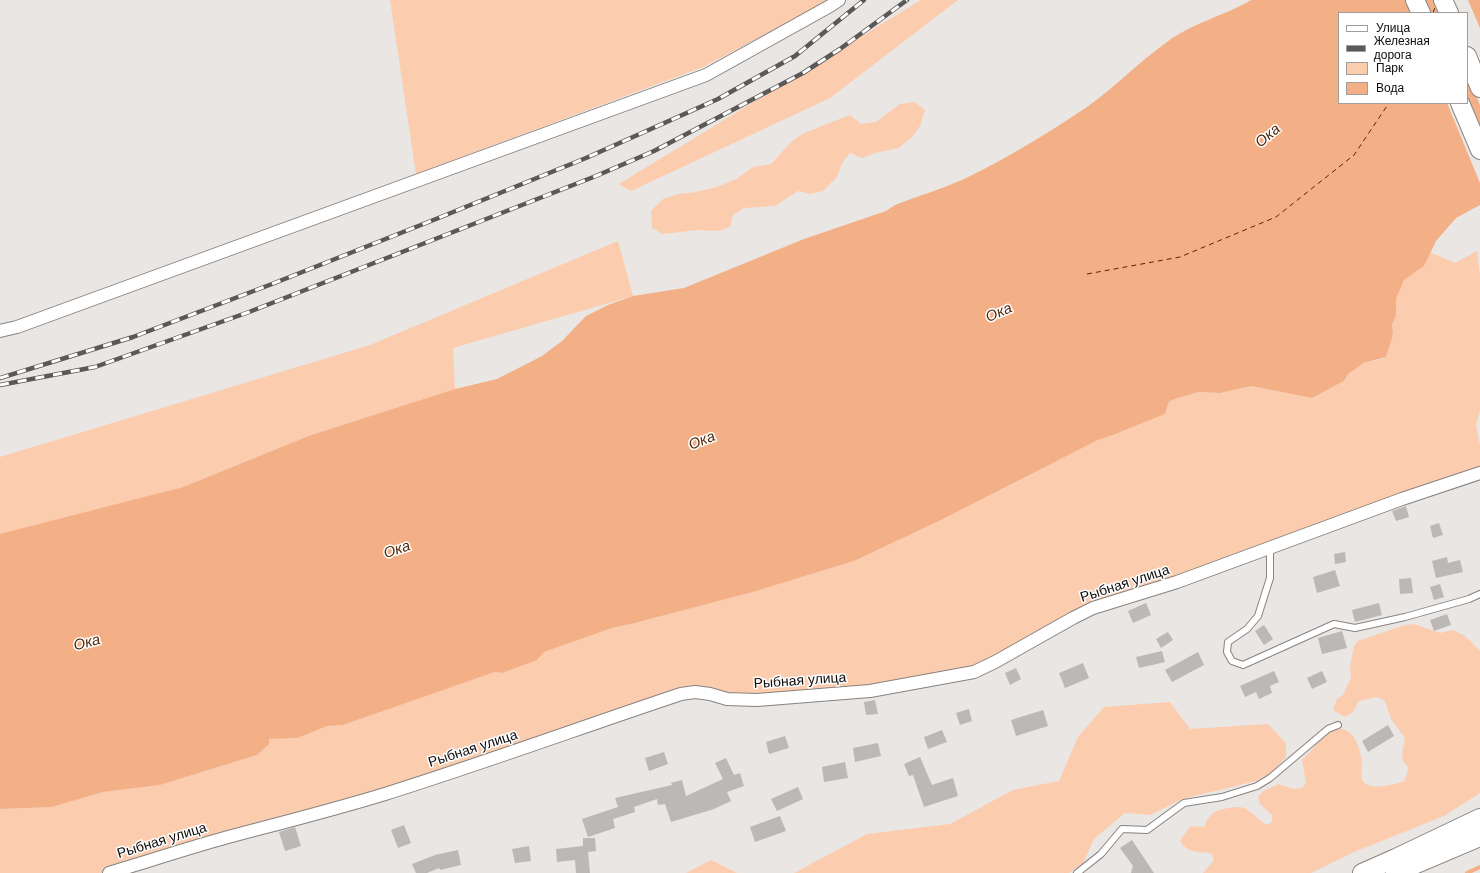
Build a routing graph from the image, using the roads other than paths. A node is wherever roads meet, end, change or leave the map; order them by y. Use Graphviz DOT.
graph roads {
  1 [pos="839,0"];
  2 [pos="1415,0"];
  3 [pos="1443,0"];
  4 [pos="1421,12"];
  5 [pos="1449,12"];
  6 [pos="1468,58"];
  7 [pos="1480,88"];
  8 [pos="1460,104"];
  9 [pos="1480,150"];
  10 [pos="0,331"];
  11 [pos="1480,473"];
  12 [pos="1270,548"];
  13 [pos="1480,594"];
  14 [pos="1338,725"];
  15 [pos="1480,818"];
  16 [pos="1480,836"];
  17 [pos="109,873"];
  18 [pos="1076,873"];
  19 [pos="1362,873"];
  20 [pos="1394,873"];
  1 -- 10 [label="street"];
  2 -- 4 [label="main road"];
  3 -- 5 [label="main road"];
  6 -- 7 [label="main road"];
  8 -- 9 [label="main road"];
  11 -- 12 [label="street, Рыбная улица"];
  12 -- 13 [label="lane"];
  12 -- 17 [label="street, Рыбная улица"];
  14 -- 18 [label="lane"];
  15 -- 19 [label="main road"];
  16 -- 20 [label="main road"];
}
